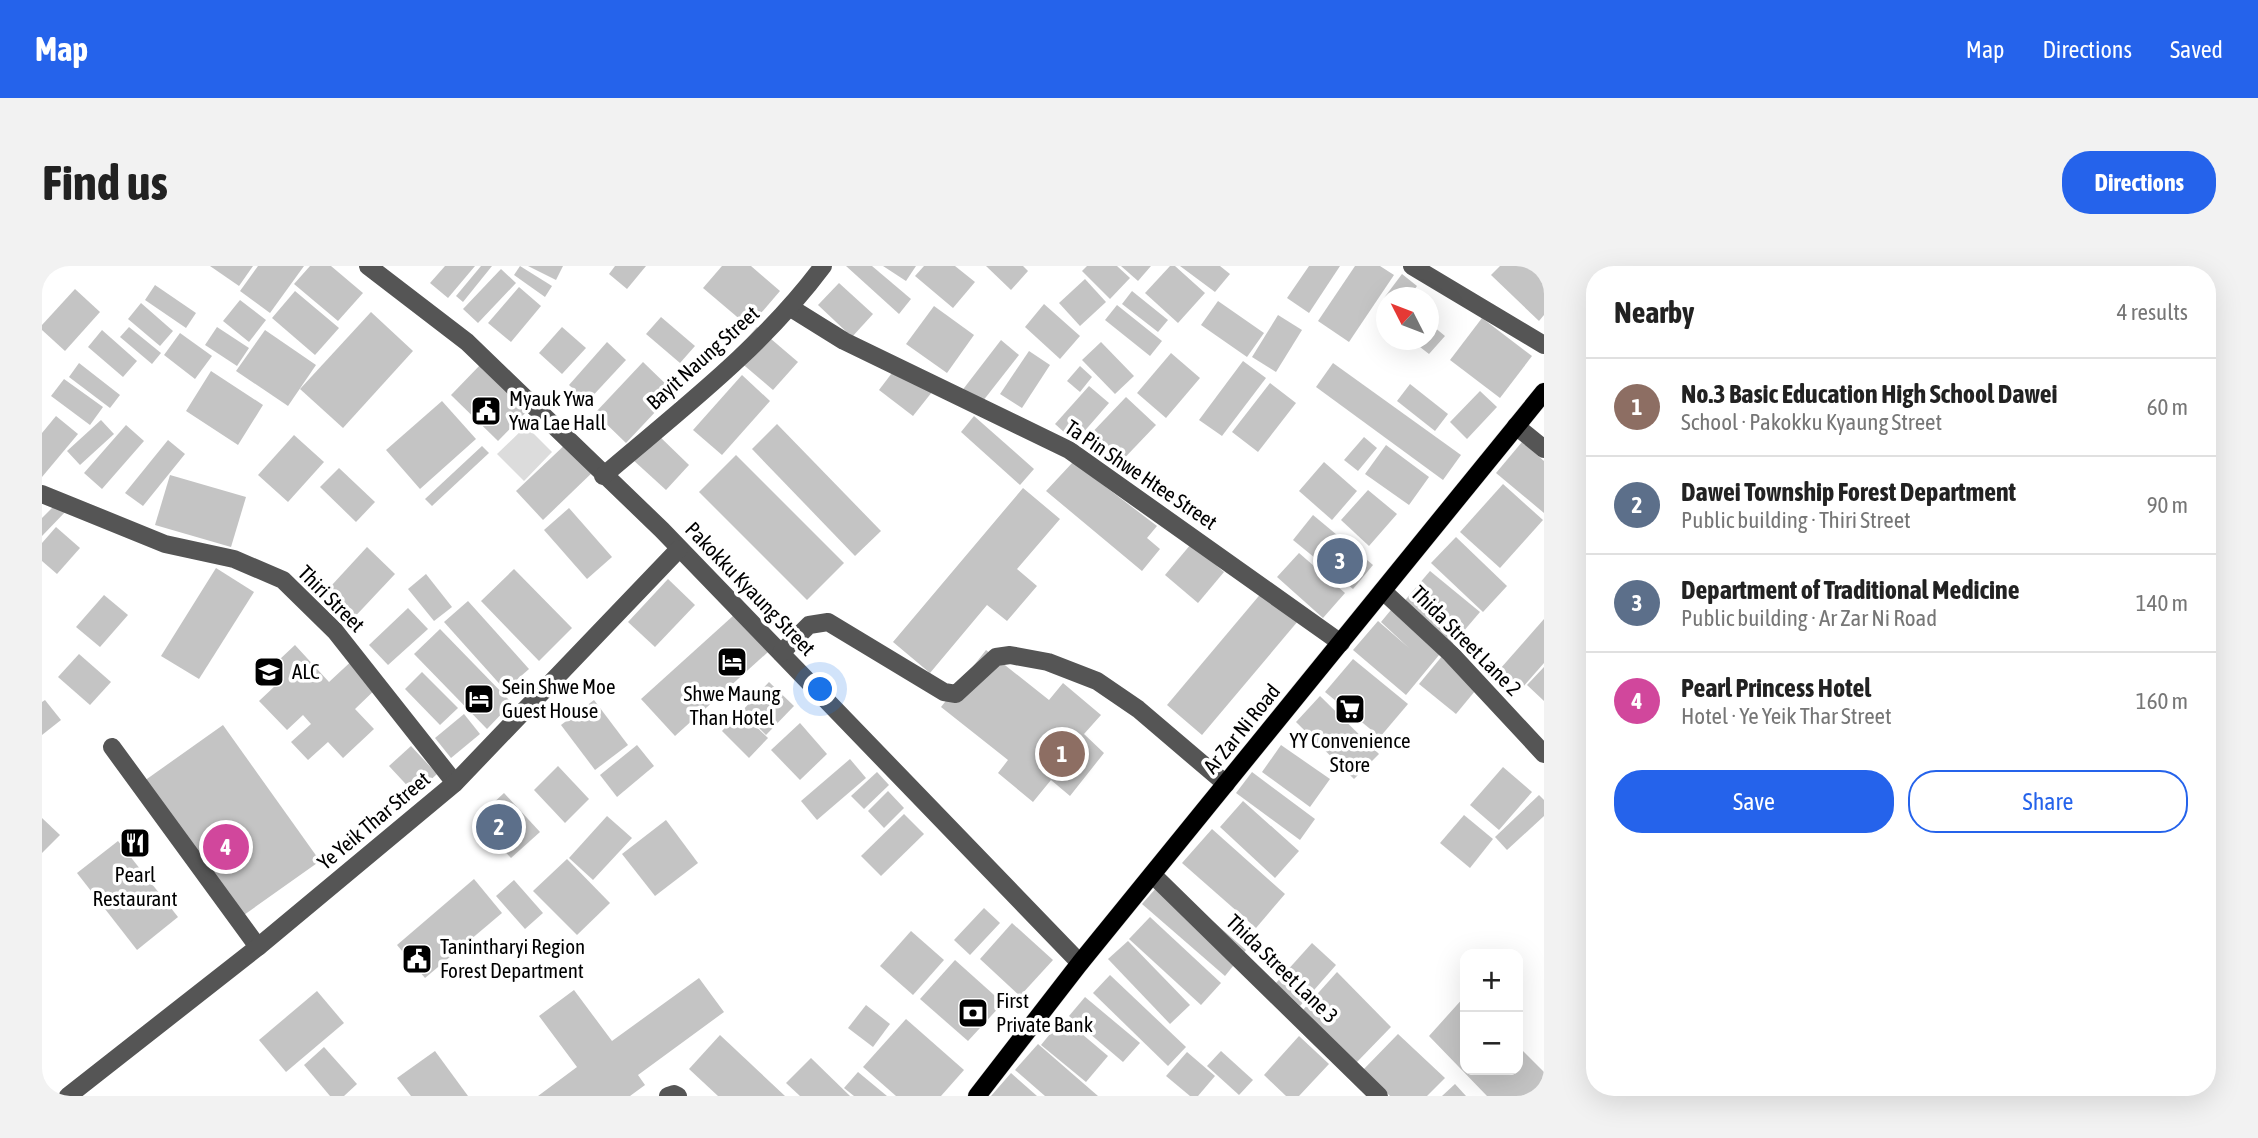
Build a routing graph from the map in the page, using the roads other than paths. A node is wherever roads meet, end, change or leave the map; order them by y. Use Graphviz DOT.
graph roads {
  1 [pos="368,266"];
  2 [pos="823,266"];
  3 [pos="1412,266"];
  4 [pos="792,308"];
  5 [pos="1544,345"];
  6 [pos="1544,392"];
  7 [pos="1516,426"];
  8 [pos="1544,449"];
  9 [pos="603,475"];
  10 [pos="42,494"];
  11 [pos="679,549"];
  12 [pos="1383,591"];
  13 [pos="1341,643"];
  14 [pos="781,653"];
  15 [pos="112,747"];
  16 [pos="1544,754"];
  17 [pos="455,783"];
  18 [pos="1226,784"];
  19 [pos="1153,875"];
  20 [pos="258,947"];
  21 [pos="1080,963"];
  22 [pos="68,1096"];
  23 [pos="668,1096"];
  24 [pos="678,1096"];
  25 [pos="977,1096"];
  26 [pos="1379,1096"];
  1 -- 9 [label="street, Pakokku Kyaung Street"];
  2 -- 4 [label="street, Bayit Naung Street"];
  3 -- 5 [label="street"];
  4 -- 9 [label="street, Bayit Naung Street"];
  4 -- 13 [label="street, Ta Pin Shwe Htee Street"];
  6 -- 7 [label="main road, Ar Zar Ni Road"];
  7 -- 8 [label="street"];
  7 -- 12 [label="main road, Ar Zar Ni Road"];
  9 -- 11 [label="street, Pakokku Kyaung Street"];
  10 -- 17 [label="street, Thiri Street"];
  11 -- 14 [label="street, Pakokku Kyaung Street"];
  11 -- 17 [label="street, Ye Yeik Thar Street"];
  12 -- 13 [label="main road, Ar Zar Ni Road"];
  12 -- 16 [label="street, Thida Street Lane 2"];
  13 -- 18 [label="main road, Ar Zar Ni Road"];
  14 -- 18 [label="street"];
  14 -- 21 [label="street, Pakokku Kyaung Street"];
  15 -- 20 [label="street"];
  17 -- 20 [label="street, Ye Yeik Thar Street"];
  18 -- 19 [label="main road, Ar Zar Ni Road"];
  19 -- 21 [label="main road, Ar Zar Ni Road"];
  19 -- 26 [label="street, Thida Street Lane 3"];
  20 -- 22 [label="street, Ye Yeik Thar Street"];
  21 -- 25 [label="main road, Ar Zar Ni Road"];
  23 -- 24 [label="street"];
}
